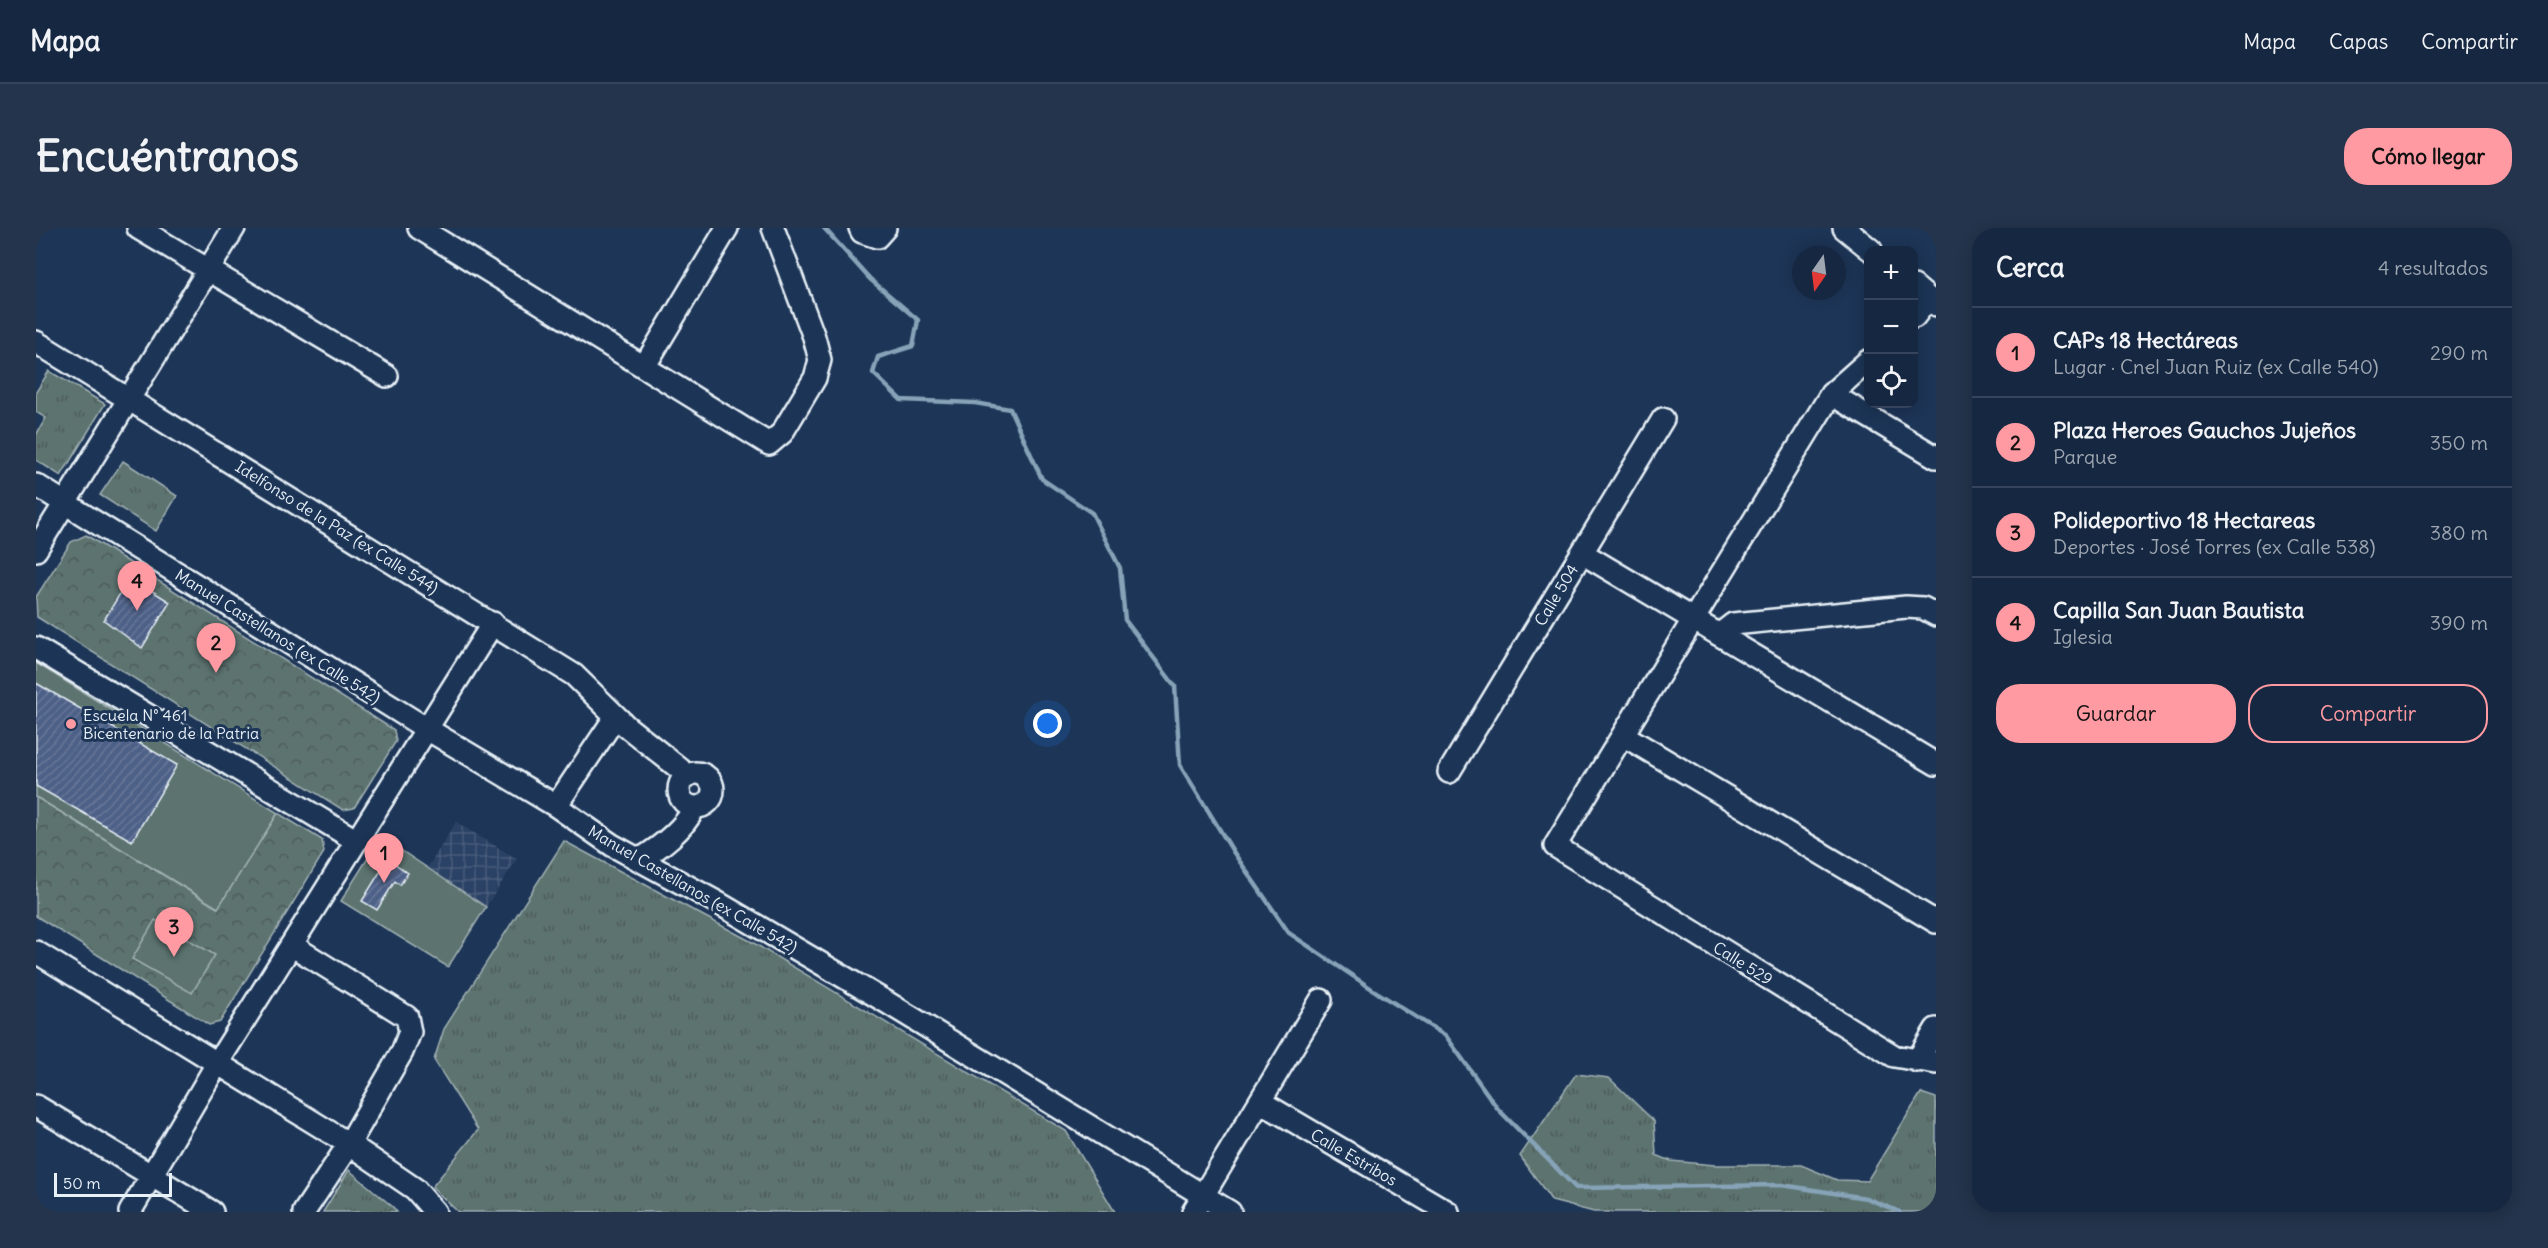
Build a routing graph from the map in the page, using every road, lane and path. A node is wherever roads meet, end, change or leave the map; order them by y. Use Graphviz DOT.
graph roads {
  1 [pos="138,228"];
  2 [pos="234,228"];
  3 [pos="419,228"];
  4 [pos="727,228"];
  5 [pos="773,228"];
  6 [pos="860,228"];
  7 [pos="885,228"];
  8 [pos="1844,228"];
  9 [pos="1866,246"];
  10 [pos="207,271"];
  11 [pos="1926,297"];
  12 [pos="1918,310"];
  13 [pos="36,342"];
  14 [pos="1864,365"];
  15 [pos="644,367"];
  16 [pos="387,376"];
  17 [pos="1831,394"];
  18 [pos="130,400"];
  19 [pos="1663,419"];
  20 [pos="1936,457"];
  21 [pos="36,485"];
  22 [pos="65,502"];
  23 [pos="36,550"];
  24 [pos="1582,553"];
  25 [pos="1936,615"];
  26 [pos="1693,620"];
  27 [pos="493,623"];
  28 [pos="1719,635"];
  29 [pos="36,648"];
  30 [pos="621,721"];
  31 [pos="427,729"];
  32 [pos="1623,735"];
  33 [pos="1936,764"];
  34 [pos="1449,772"];
  35 [pos="556,806"];
  36 [pos="357,841"];
  37 [pos="639,860"];
  38 [pos="1936,922"];
  39 [pos="293,946"];
  40 [pos="36,952"];
  41 [pos="1321,1000"];
  42 [pos="1936,1029"];
  43 [pos="218,1062"];
  44 [pos="1927,1062"];
  45 [pos="1261,1102"];
  46 [pos="36,1106"];
  47 [pos="349,1144"];
  48 [pos="152,1176"];
  49 [pos="1198,1204"];
  50 [pos="130,1212"];
  51 [pos="212,1212"];
  52 [pos="304,1212"];
  53 [pos="435,1212"];
  54 [pos="1230,1212"];
  55 [pos="1448,1212"];
  1 -- 10 [label="street"];
  2 -- 10 [label="street"];
  3 -- 15 [label="street"];
  4 -- 15 [label="street"];
  5 -- 15 [label="street"];
  6 -- 7 [label="street"];
  8 -- 9 [label="street"];
  10 -- 16 [label="street"];
  10 -- 18 [label="street"];
  11 -- 12 [label="street"];
  13 -- 18 [label="street, Idelfonso de la Paz (ex Calle 544)"];
  14 -- 17 [label="street"];
  17 -- 20 [label="street"];
  17 -- 26 [label="street"];
  18 -- 22 [label="street"];
  18 -- 27 [label="street, Idelfonso de la Paz (ex Calle 544)"];
  19 -- 24 [label="street, Calle 504"];
  21 -- 22 [label="street, Manuel Castellanos (ex Calle 542)"];
  22 -- 23 [label="street"];
  22 -- 31 [label="street, Manuel Castellanos (ex Calle 542)"];
  24 -- 26 [label="street"];
  24 -- 34 [label="street, Calle 504"];
  25 -- 28 [label="street"];
  26 -- 28 [label="street"];
  26 -- 32 [label="street"];
  27 -- 30 [label="street, Idelfonso de la Paz (ex Calle 544)"];
  27 -- 31 [label="street"];
  28 -- 33 [label="street"];
  29 -- 36 [label="street"];
  30 -- 35 [label="street"];
  30 -- 37 [label="street, Idelfonso de la Paz (ex Calle 544)"];
  31 -- 35 [label="street, Manuel Castellanos (ex Calle 542)"];
  31 -- 36 [label="street"];
  32 -- 38 [label="street"];
  32 -- 44 [label="street, Calle 529"];
  35 -- 37 [label="street, Manuel Castellanos (ex Calle 542)"];
  36 -- 39 [label="street"];
  37 -- 49 [label="street, Manuel Castellanos (ex Calle 542)"];
  39 -- 43 [label="street"];
  39 -- 47 [label="street"];
  40 -- 43 [label="street"];
  41 -- 45 [label="street"];
  42 -- 44 [label="street"];
  43 -- 47 [label="street"];
  43 -- 48 [label="street"];
  45 -- 49 [label="street"];
  45 -- 55 [label="street, Calle Estribos"];
  46 -- 48 [label="street"];
  47 -- 52 [label="street"];
  47 -- 53 [label="street"];
  48 -- 50 [label="street"];
  48 -- 51 [label="street"];
  49 -- 54 [label="street, Manuel Castellanos (ex Calle 542)"];
}
